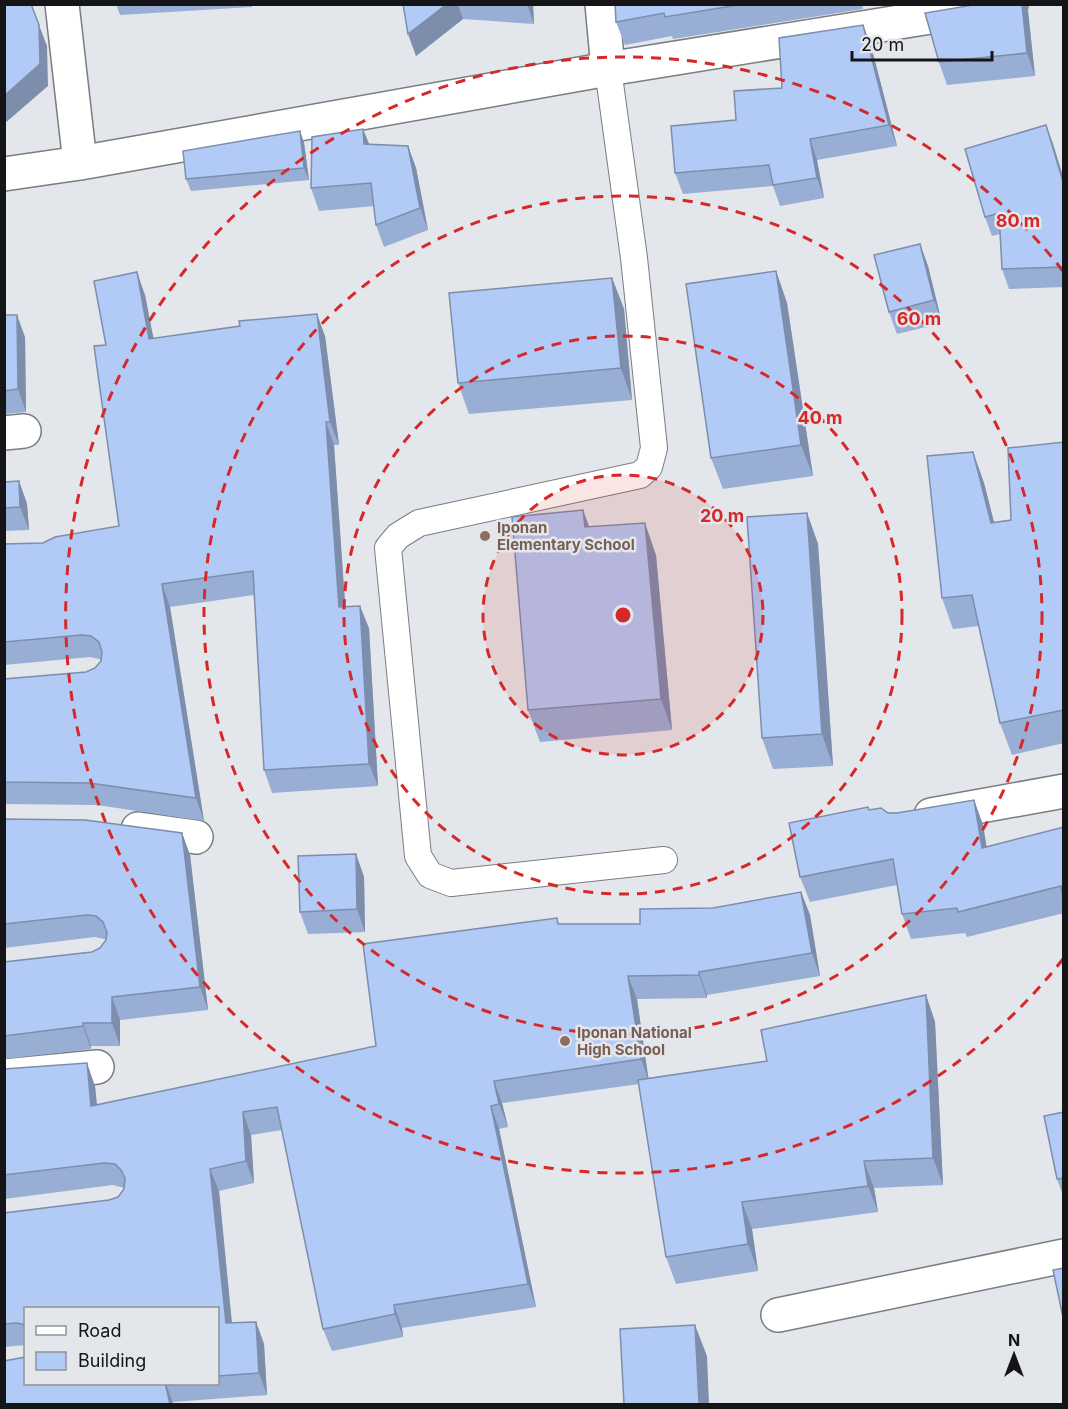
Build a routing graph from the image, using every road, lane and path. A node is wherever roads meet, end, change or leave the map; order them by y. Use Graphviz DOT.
graph roads {
  1 [pos="62,4"];
  2 [pos="602,4"];
  3 [pos="1011,4"];
  4 [pos="608,69"];
  5 [pos="80,163"];
  6 [pos="4,174"];
  7 [pos="1064,791"];
  8 [pos="903,820"];
  9 [pos="106,825"];
  10 [pos="196,837"];
  11 [pos="664,860"];
  12 [pos="96,1067"];
  13 [pos="4,1076"];
  14 [pos="1064,1256"];
  15 [pos="778,1315"];
  1 -- 5 [label="street"];
  2 -- 4 [label="street"];
  3 -- 4 [label="street"];
  4 -- 5 [label="street"];
  4 -- 11 [label="lane"];
  5 -- 6 [label="street"];
  7 -- 8 [label="street"];
  9 -- 10 [label="street"];
  12 -- 13 [label="street"];
  14 -- 15 [label="street"];
}
